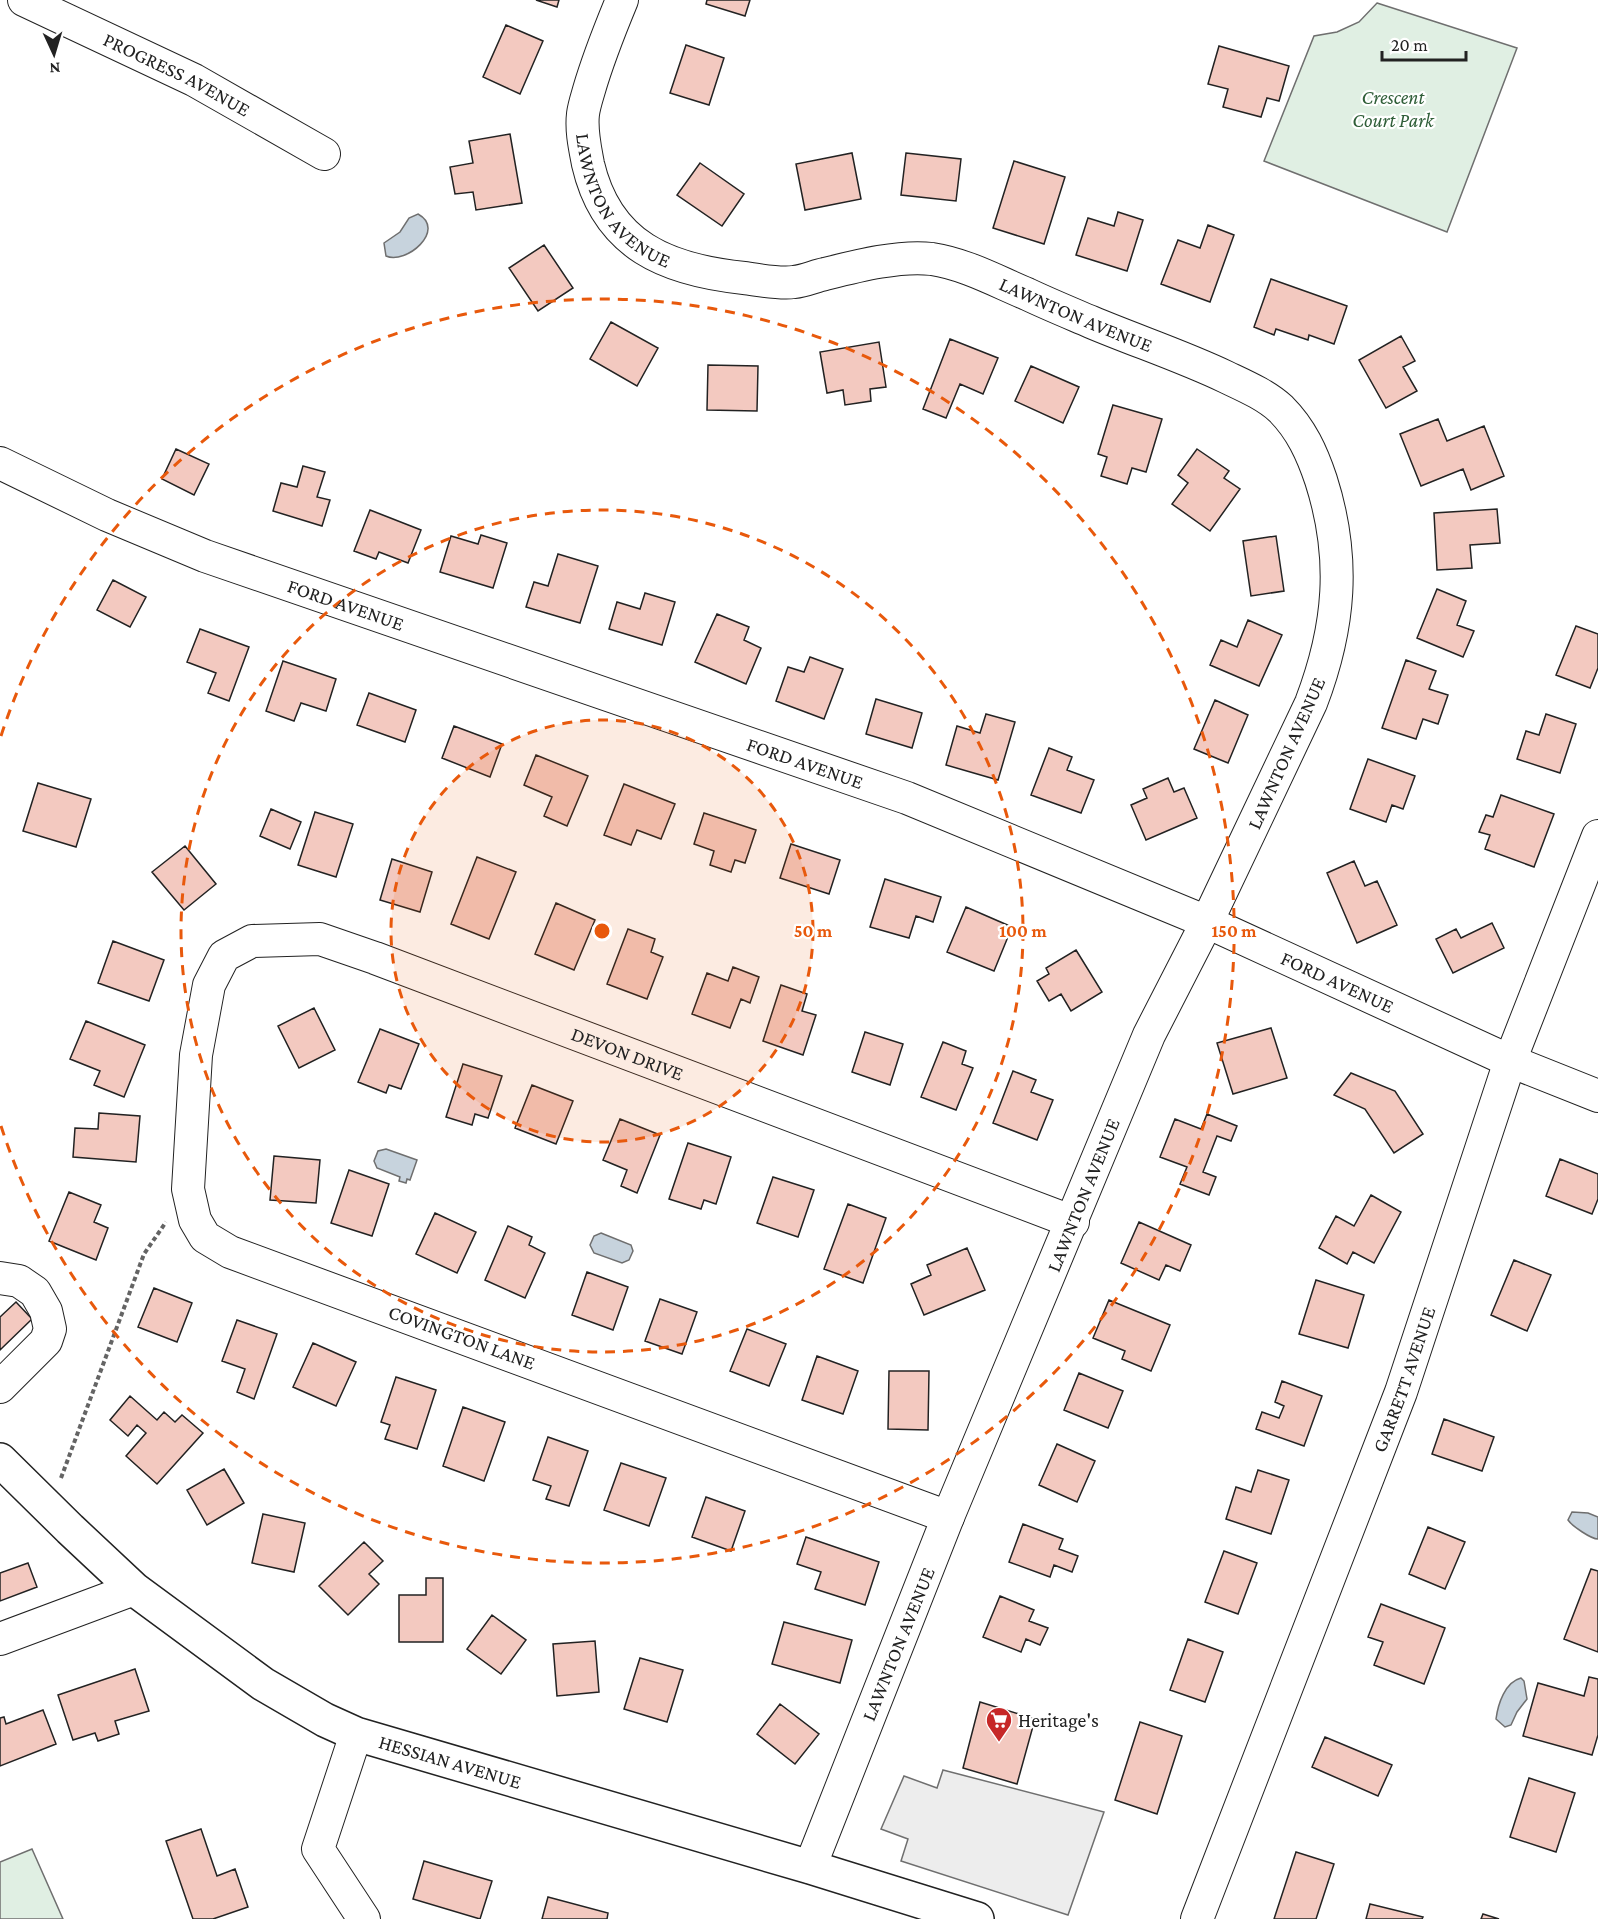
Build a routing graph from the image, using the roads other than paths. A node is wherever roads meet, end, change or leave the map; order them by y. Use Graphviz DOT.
graph roads {
  1 [pos="24,0"];
  2 [pos="622,0"];
  3 [pos="324,154"];
  4 [pos="0,463"];
  5 [pos="1598,836"];
  6 [pos="1207,922"];
  7 [pos="206,1001"];
  8 [pos="1510,1060"];
  9 [pos="1598,1096"];
  10 [pos="1073,1222"];
  11 [pos="0,1278"];
  12 [pos="0,1387"];
  13 [pos="0,1460"];
  14 [pos="948,1517"];
  15 [pos="134,1589"];
  16 [pos="0,1639"];
  17 [pos="356,1734"];
  18 [pos="810,1867"];
  19 [pos="364,1919"];
  20 [pos="977,1919"];
  21 [pos="1197,1919"];
  1 -- 3 [label="street, PROGRESS AVENUE"];
  2 -- 6 [label="street, LAWNTON AVENUE"];
  4 -- 6 [label="street, FORD AVENUE"];
  5 -- 8 [label="street, GARRETT AVENUE"];
  6 -- 8 [label="street, FORD AVENUE"];
  6 -- 10 [label="street, LAWNTON AVENUE"];
  7 -- 10 [label="street, DEVON DRIVE"];
  7 -- 14 [label="street, COVINGTON LANE"];
  8 -- 9 [label="street, FORD AVENUE"];
  8 -- 21 [label="street, GARRETT AVENUE"];
  10 -- 14 [label="street, LAWNTON AVENUE"];
  11 -- 12 [label="street"];
  13 -- 15 [label="main road, HESSIAN AVENUE"];
  14 -- 18 [label="street, LAWNTON AVENUE"];
  15 -- 16 [label="street"];
  15 -- 17 [label="main road, HESSIAN AVENUE"];
  17 -- 18 [label="main road, HESSIAN AVENUE"];
  17 -- 19 [label="street"];
  18 -- 20 [label="main road, HESSIAN AVENUE"];
}
